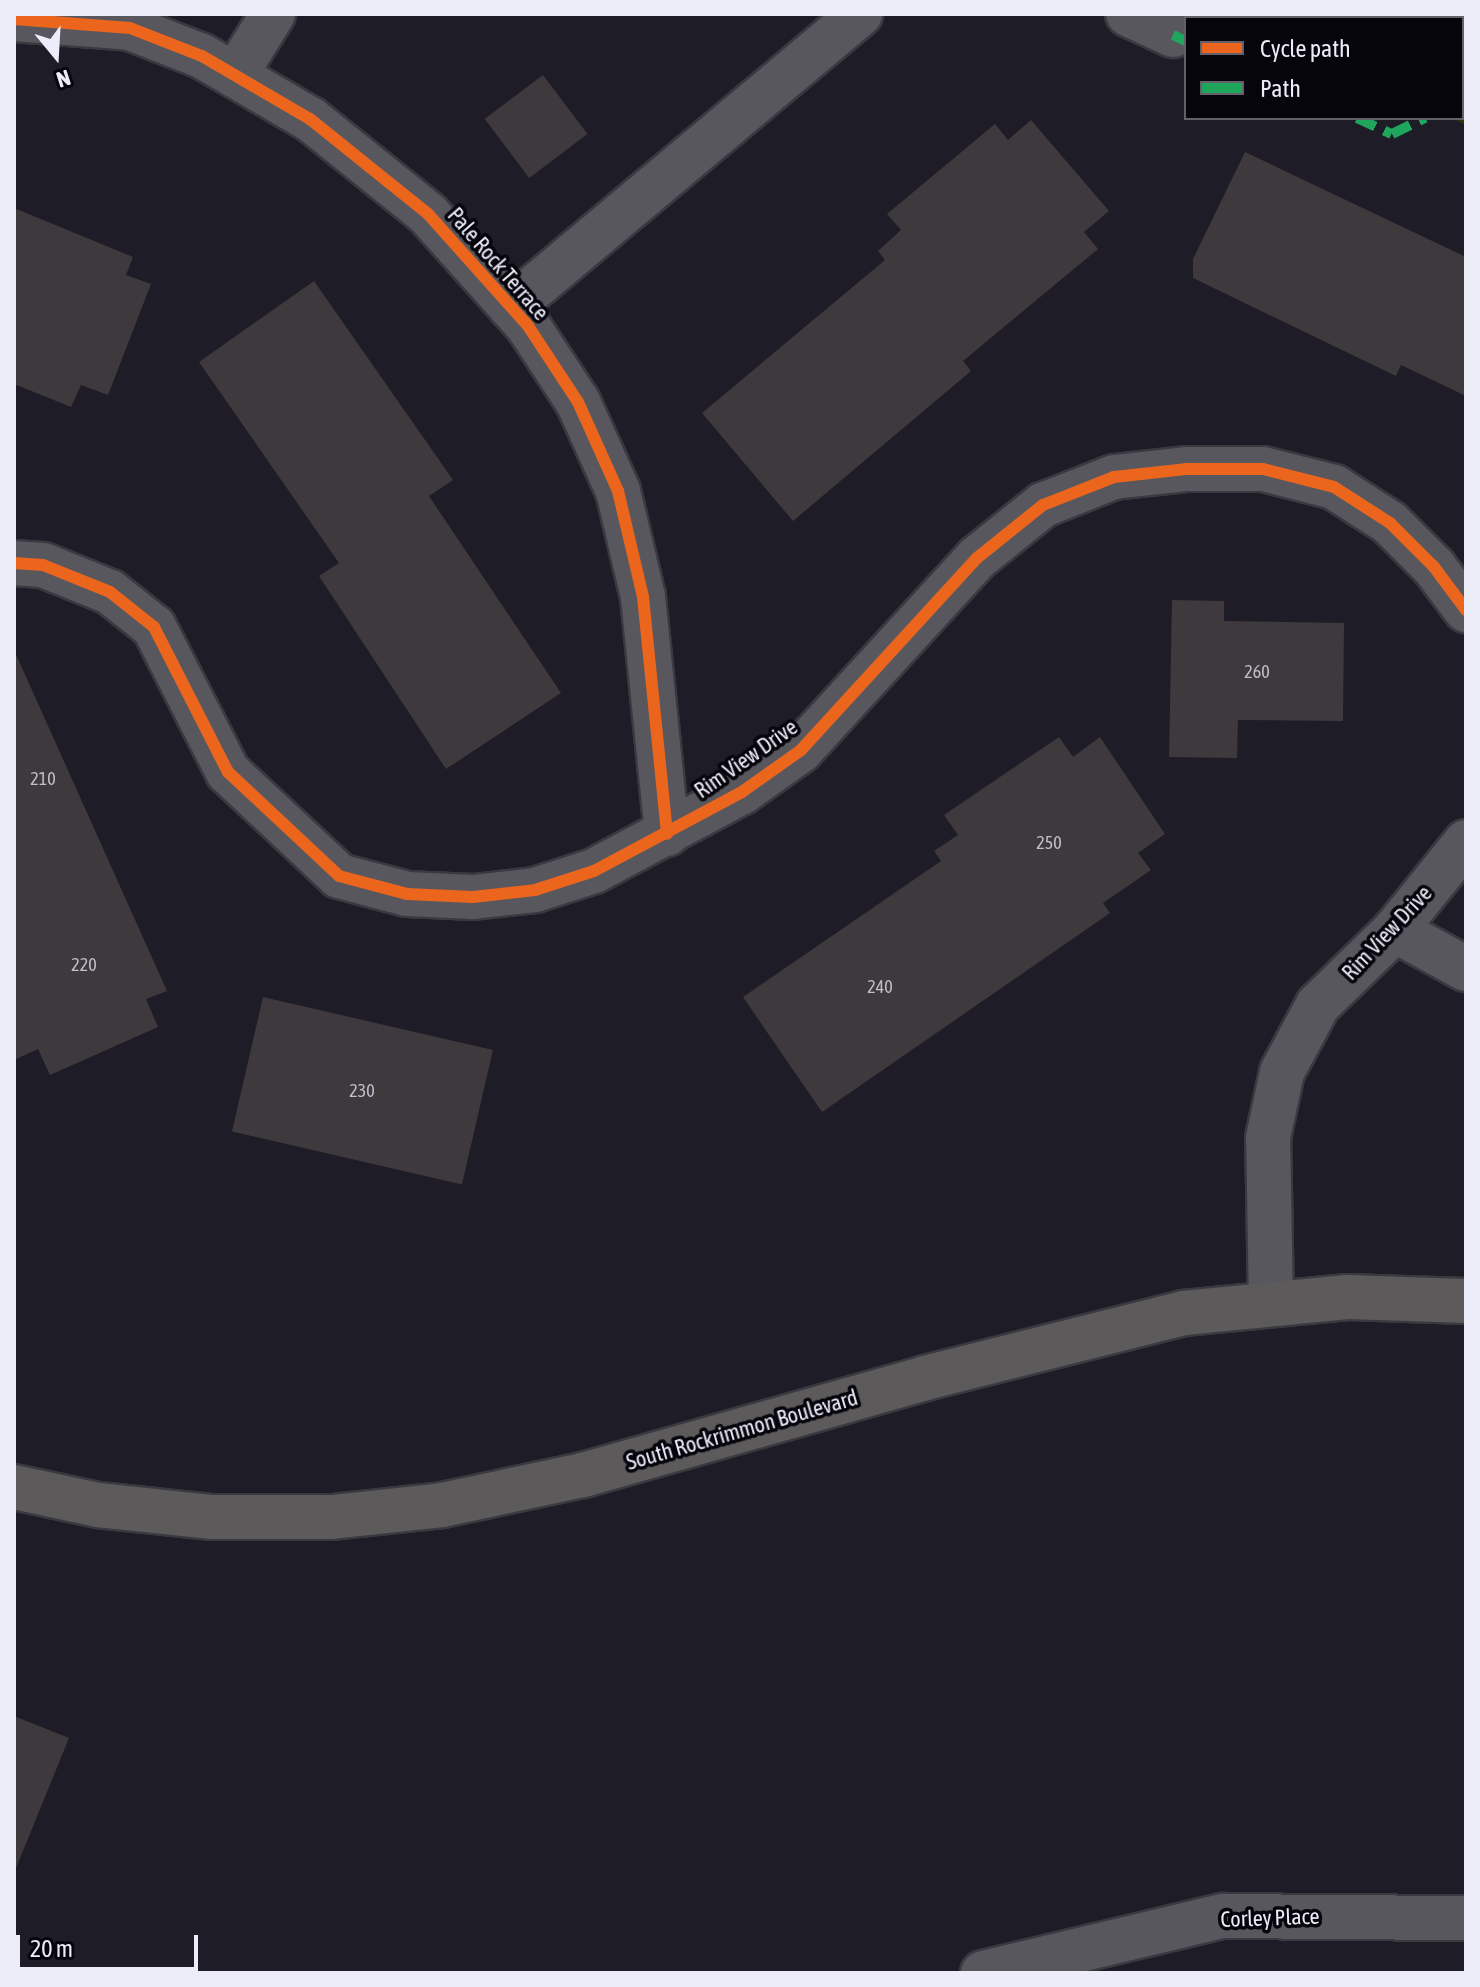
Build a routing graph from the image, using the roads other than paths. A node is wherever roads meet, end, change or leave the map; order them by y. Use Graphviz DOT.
graph roads {
  1 [pos="273,14"];
  2 [pos="860,14"];
  3 [pos="1128,14"];
  4 [pos="14,19"];
  5 [pos="1173,35"];
  6 [pos="235,75"];
  7 [pos="511,307"];
  8 [pos="14,563"];
  9 [pos="1466,610"];
  10 [pos="667,834"];
  11 [pos="1466,842"];
  12 [pos="1395,930"];
  13 [pos="1466,969"];
  14 [pos="1466,1301"];
  15 [pos="1271,1303"];
  16 [pos="14,1487"];
  17 [pos="1466,1918"];
  18 [pos="983,1973"];
  1 -- 6 [label="street"];
  2 -- 7 [label="street"];
  3 -- 5 [label="street"];
  4 -- 6 [label="street, Pale Rock Terrace"];
  6 -- 7 [label="street, Pale Rock Terrace"];
  7 -- 10 [label="street, Pale Rock Terrace"];
  8 -- 10 [label="street, Rim View Drive"];
  9 -- 10 [label="street, Rim View Drive"];
  11 -- 12 [label="street, Rim View Drive"];
  12 -- 13 [label="street"];
  12 -- 15 [label="street, Rim View Drive"];
  14 -- 15 [label="main road, South Rockrimmon Boulevard"];
  15 -- 16 [label="main road, South Rockrimmon Boulevard"];
  17 -- 18 [label="street, Corley Place"];
}
